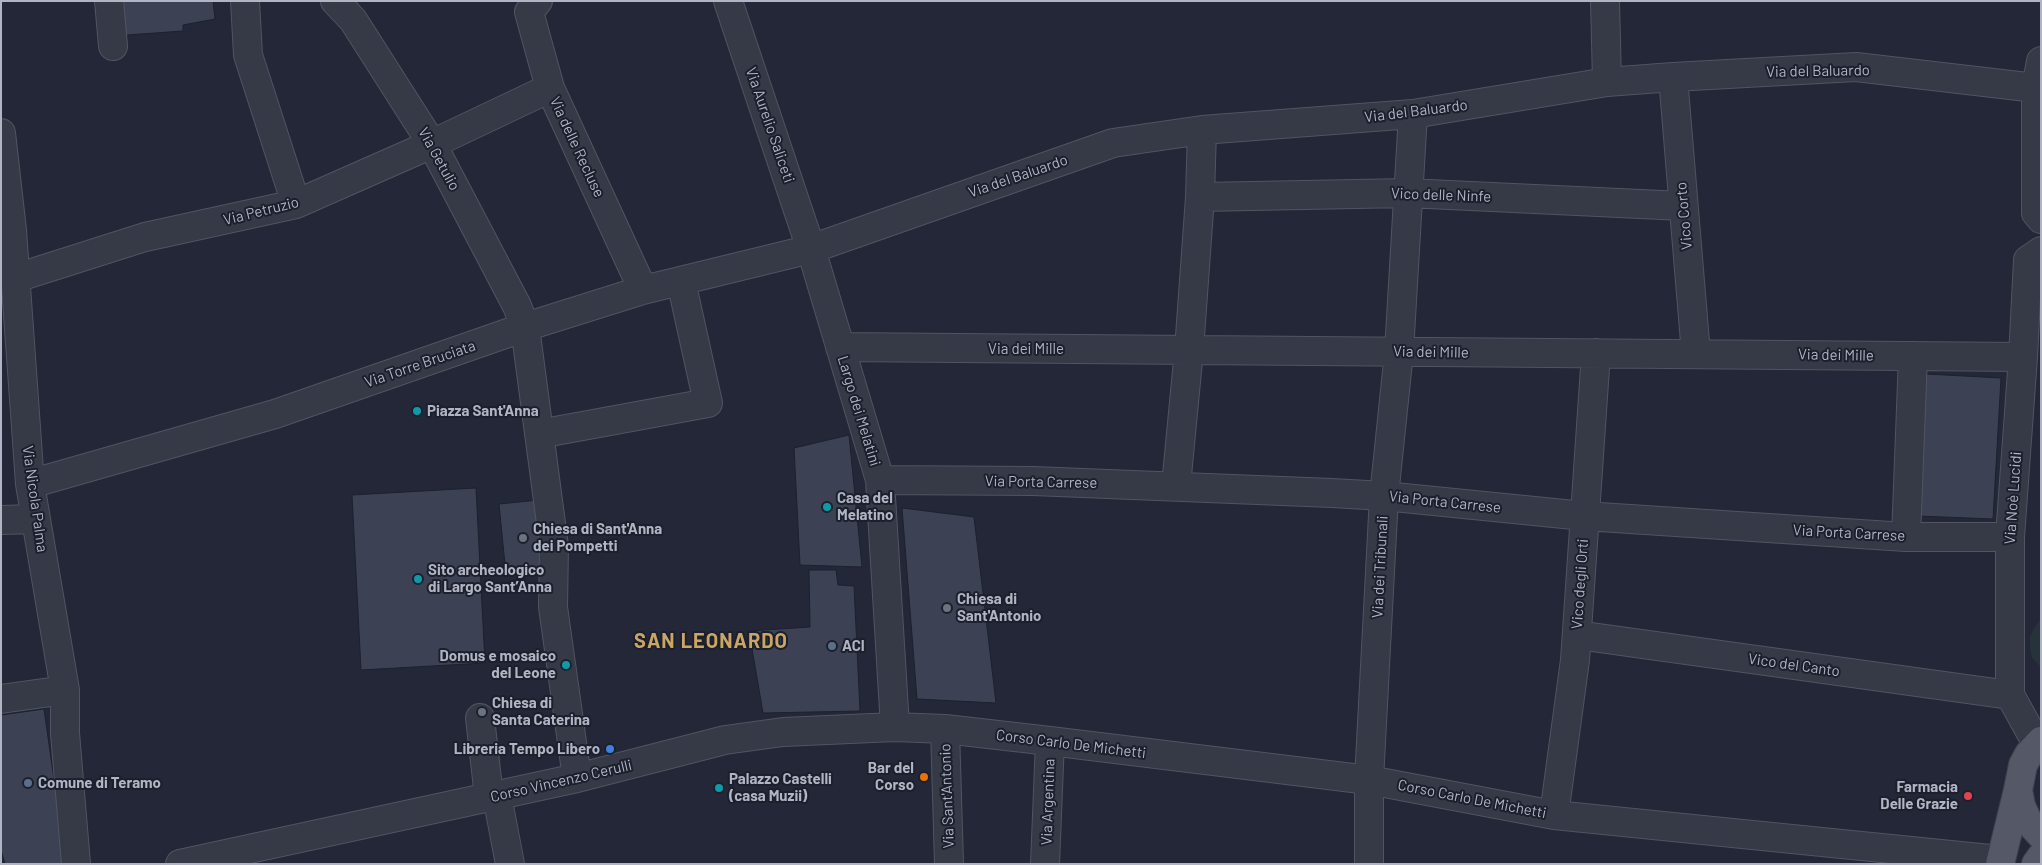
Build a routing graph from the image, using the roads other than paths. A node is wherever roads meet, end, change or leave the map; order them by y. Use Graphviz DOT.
graph roads {
  1 [pos="109,1"];
  2 [pos="245,1"];
  3 [pos="335,1"];
  4 [pos="538,1"];
  5 [pos="728,1"];
  6 [pos="1605,1"];
  7 [pos="113,46"];
  8 [pos="2041,61"];
  9 [pos="1673,77"];
  10 [pos="1607,82"];
  11 [pos="550,88"];
  12 [pos="2036,88"];
  13 [pos="1412,114"];
  14 [pos="1202,130"];
  15 [pos="1,133"];
  16 [pos="432,144"];
  17 [pos="1407,192"];
  18 [pos="1200,197"];
  19 [pos="296,204"];
  20 [pos="1683,206"];
  21 [pos="2041,219"];
  22 [pos="7,231"];
  23 [pos="811,249"];
  24 [pos="2041,251"];
  25 [pos="16,278"];
  26 [pos="681,281"];
  27 [pos="643,290"];
  28 [pos="525,327"];
  29 [pos="840,347"];
  30 [pos="1189,350"];
  31 [pos="1399,352"];
  32 [pos="1596,353"];
  33 [pos="1696,354"];
  34 [pos="1913,356"];
  35 [pos="2023,357"];
  36 [pos="539,434"];
  37 [pos="880,480"];
  38 [pos="30,484"];
  39 [pos="1176,486"];
  40 [pos="1384,496"];
  41 [pos="1584,516"];
  42 [pos="36,519"];
  43 [pos="1,520"];
  44 [pos="1906,537"];
  45 [pos="2010,537"];
  46 [pos="1577,635"];
  47 [pos="65,690"];
  48 [pos="2010,695"];
  49 [pos="1,700"];
  50 [pos="480,718"];
  51 [pos="895,727"];
  52 [pos="945,729"];
  53 [pos="1050,741"];
  54 [pos="2039,743"];
  55 [pos="577,778"];
  56 [pos="1369,780"];
  57 [pos="2018,790"];
  58 [pos="493,797"];
  59 [pos="1554,815"];
  60 [pos="2041,835"];
  61 [pos="2041,857"];
  62 [pos="2000,862"];
  63 [pos="76,864"];
  64 [pos="180,864"];
  65 [pos="510,864"];
  66 [pos="949,864"];
  67 [pos="1045,864"];
  68 [pos="1369,864"];
  69 [pos="2036,864"];
  1 -- 7 [label="street"];
  2 -- 19 [label="street"];
  3 -- 16 [label="street, Via Getulio"];
  4 -- 11 [label="street, Via delle Recluse"];
  5 -- 23 [label="street, Via Aurelio Saliceti"];
  6 -- 10 [label="street"];
  8 -- 12 [label="street"];
  9 -- 10 [label="street, Via del Baluardo"];
  9 -- 12 [label="street, Via del Baluardo"];
  9 -- 20 [label="street, Vico Corto"];
  10 -- 13 [label="street, Via del Baluardo"];
  11 -- 16 [label="street, Via Petruzio"];
  11 -- 27 [label="street, Via delle Recluse"];
  12 -- 21 [label="street"];
  13 -- 14 [label="street, Via del Baluardo"];
  13 -- 17 [label="street, Via dei Tribunali"];
  14 -- 18 [label="street"];
  14 -- 23 [label="street, Via del Baluardo"];
  15 -- 22 [label="street, Via Nicola Palma"];
  16 -- 19 [label="street, Via Petruzio"];
  16 -- 28 [label="street, Via Getulio"];
  17 -- 18 [label="street, Vico delle Ninfe"];
  17 -- 20 [label="street, Vico delle Ninfe"];
  17 -- 31 [label="street, Via dei Tribunali"];
  18 -- 30 [label="street"];
  19 -- 25 [label="street, Via Petruzio"];
  20 -- 33 [label="street, Vico Corto"];
  22 -- 25 [label="street, Via Nicola Palma"];
  23 -- 26 [label="street, Via Torre Bruciata"];
  23 -- 29 [label="street, Largo dei Melatini"];
  24 -- 35 [label="street, Via Noè Lucidi"];
  25 -- 38 [label="street, Via Nicola Palma"];
  26 -- 27 [label="street, Via Torre Bruciata"];
  26 -- 36 [label="street"];
  27 -- 28 [label="street, Via Torre Bruciata"];
  28 -- 36 [label="street, Via Getulio"];
  28 -- 38 [label="street, Via Torre Bruciata"];
  29 -- 30 [label="street, Via dei Mille"];
  29 -- 37 [label="street, Largo dei Melatini"];
  30 -- 31 [label="street, Via dei Mille"];
  30 -- 39 [label="street"];
  31 -- 32 [label="street, Via dei Mille"];
  31 -- 40 [label="street, Via dei Tribunali"];
  32 -- 33 [label="street, Via dei Mille"];
  32 -- 41 [label="street, Vico degli Orti"];
  33 -- 34 [label="street, Via dei Mille"];
  34 -- 35 [label="street, Via dei Mille"];
  34 -- 44 [label="street"];
  35 -- 45 [label="street, Via Noè Lucidi"];
  36 -- 55 [label="street, Via Getulio"];
  37 -- 39 [label="street, Via Porta Carrese"];
  37 -- 51 [label="street, Largo dei Melatini"];
  38 -- 42 [label="street, Via Nicola Palma"];
  39 -- 40 [label="street, Via Porta Carrese"];
  40 -- 41 [label="street, Via Porta Carrese"];
  40 -- 56 [label="street, Via dei Tribunali"];
  41 -- 44 [label="street, Via Porta Carrese"];
  41 -- 46 [label="street, Vico degli Orti"];
  42 -- 43 [label="street"];
  42 -- 47 [label="street, Via Nicola Palma"];
  44 -- 45 [label="street, Via Porta Carrese"];
  45 -- 48 [label="street, Via Noè Lucidi"];
  46 -- 48 [label="street, Vico del Canto"];
  46 -- 59 [label="street, Vico degli Orti"];
  47 -- 49 [label="street"];
  47 -- 63 [label="street, Via Nicola Palma"];
  48 -- 54 [label="street, Via Noè Lucidi"];
  50 -- 58 [label="street"];
  51 -- 52 [label="street, Corso Vincenzo Cerulli"];
  51 -- 55 [label="street, Corso Vincenzo Cerulli"];
  52 -- 53 [label="street, Corso Carlo De Michetti"];
  52 -- 66 [label="street, Via Sant'Antonio"];
  53 -- 56 [label="street, Corso Carlo De Michetti"];
  53 -- 67 [label="street, Via Argentina"];
  54 -- 57 [label="main road"];
  55 -- 58 [label="street, Corso Vincenzo Cerulli"];
  56 -- 59 [label="street, Corso Carlo De Michetti"];
  56 -- 68 [label="street, Via dei Tribunali"];
  57 -- 60 [label="main road"];
  57 -- 62 [label="main road"];
  58 -- 64 [label="street, Corso Vincenzo Cerulli"];
  58 -- 65 [label="street"];
  59 -- 62 [label="street, Corso Carlo De Michetti"];
  61 -- 69 [label="main road"];
}
